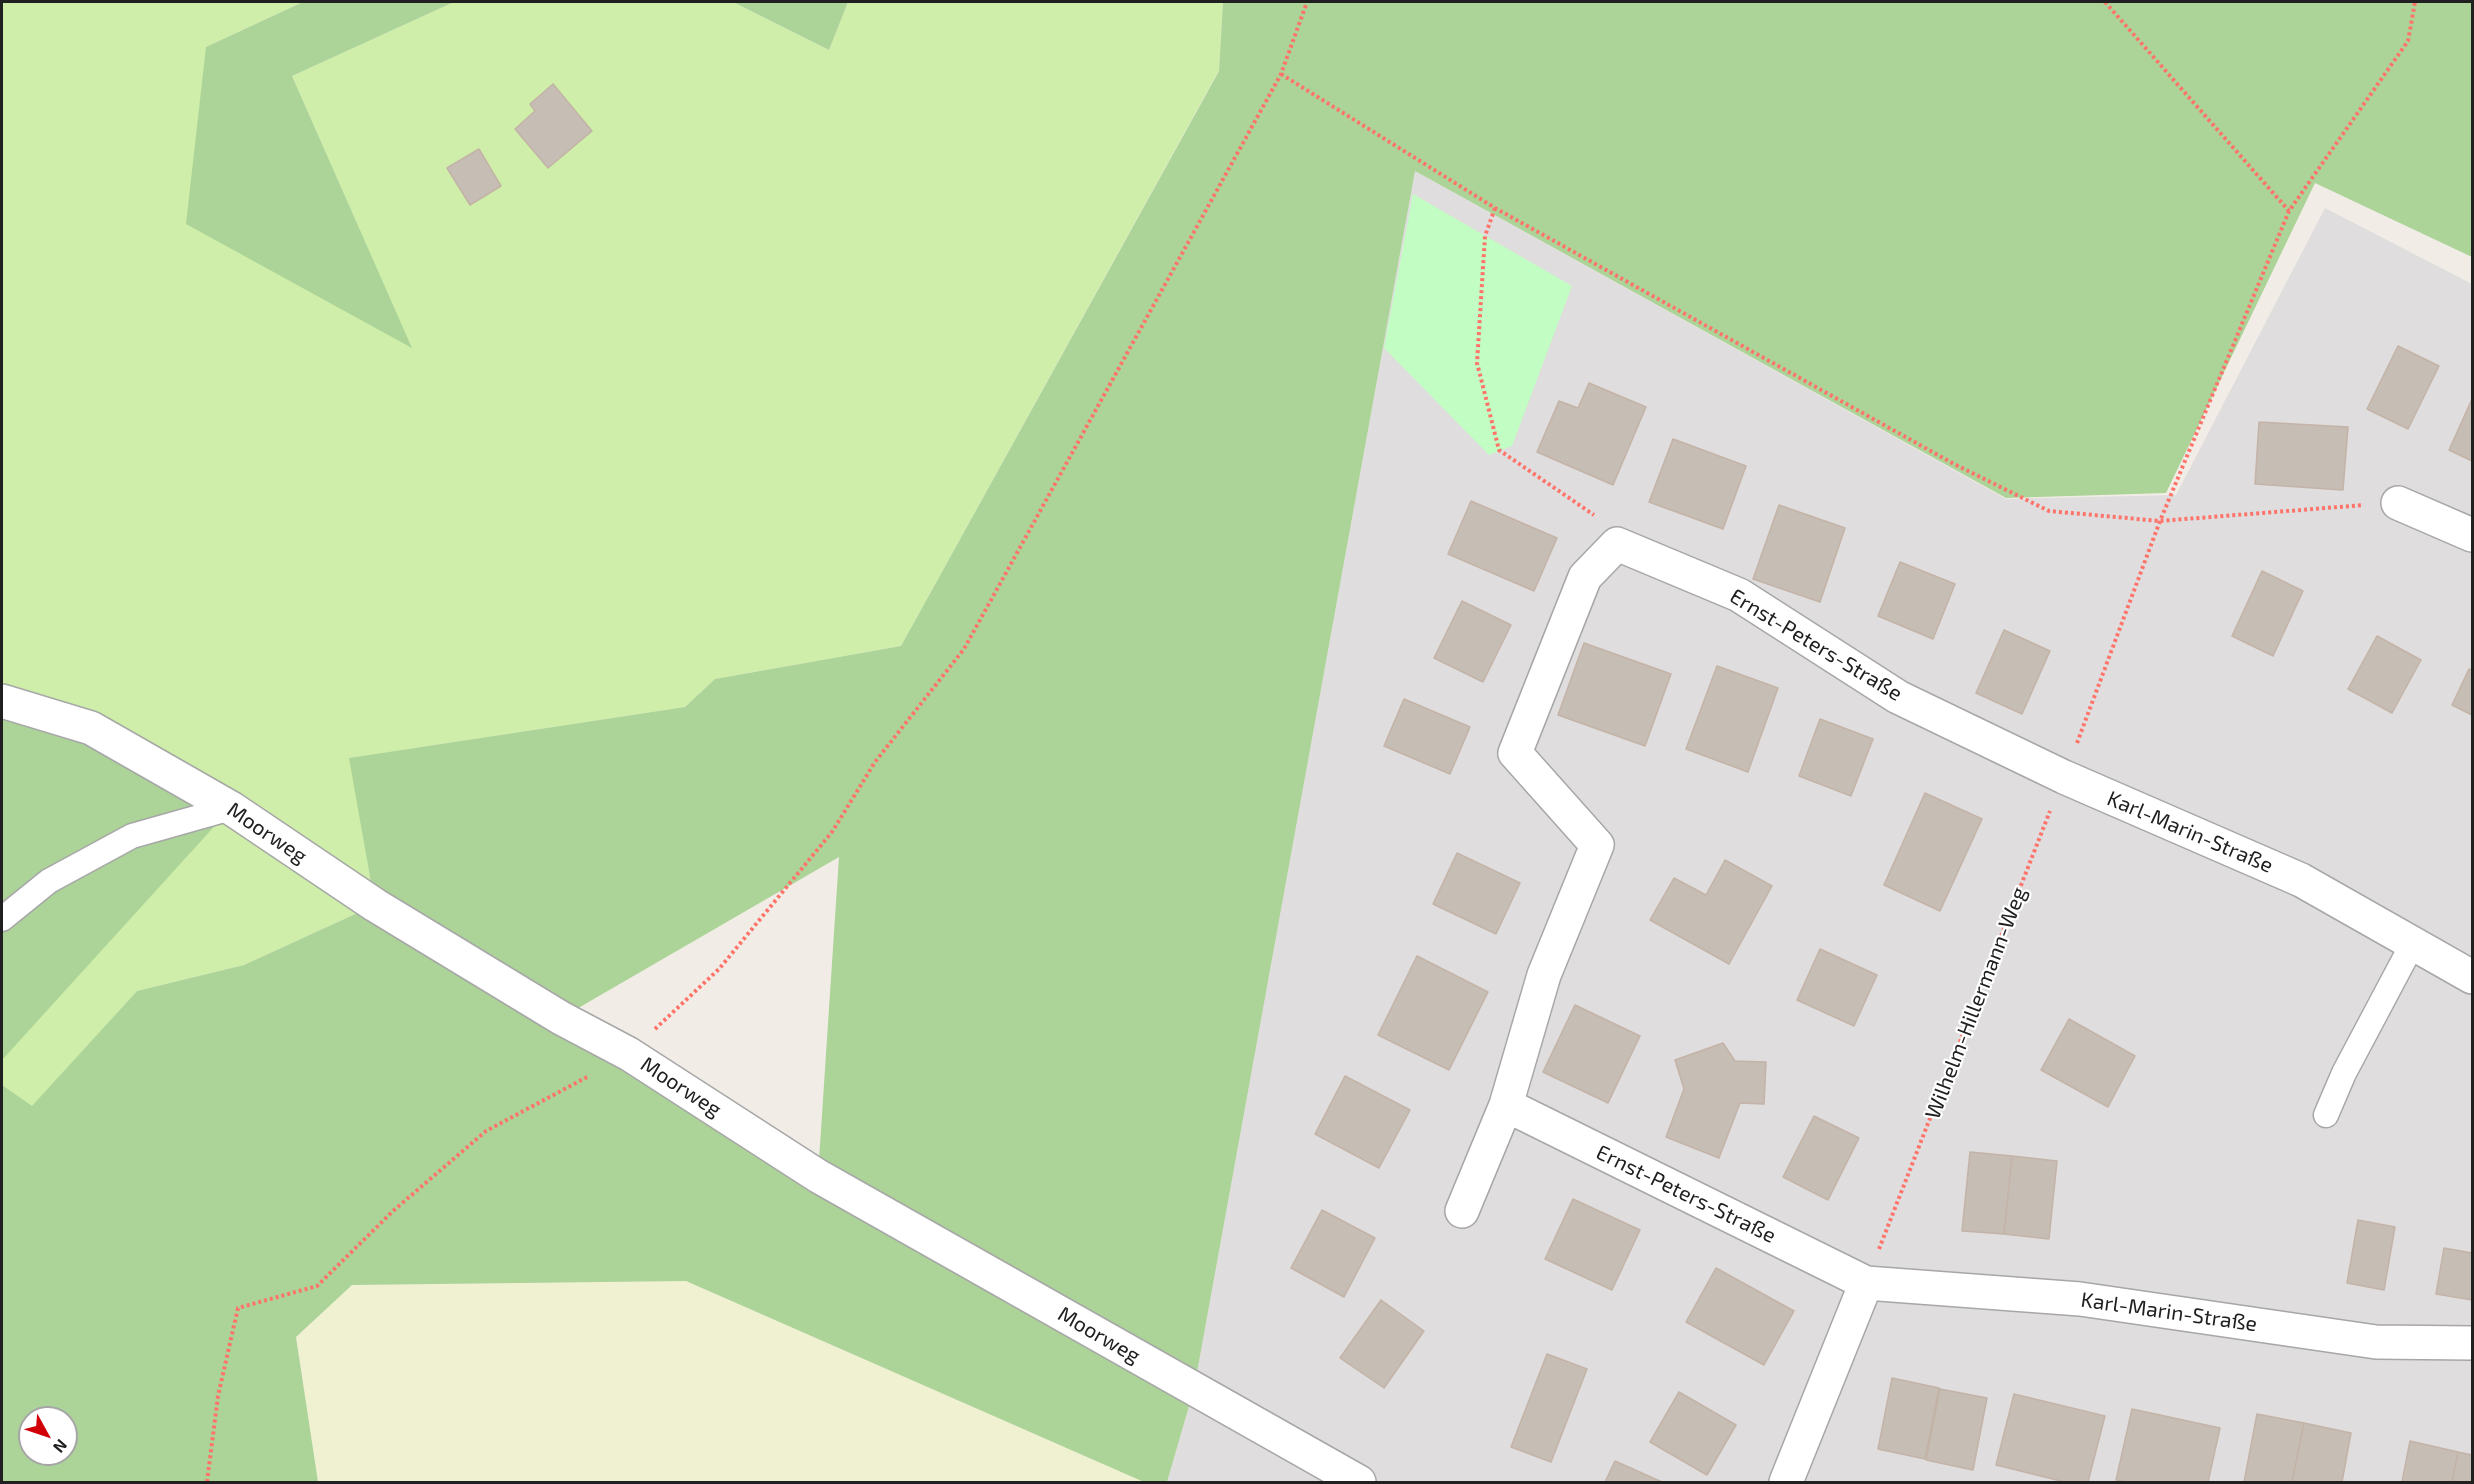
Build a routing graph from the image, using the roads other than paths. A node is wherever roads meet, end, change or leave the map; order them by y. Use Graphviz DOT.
graph roads {
  1 [pos="2398,503"];
  2 [pos="2472,535"];
  3 [pos="2,701"];
  4 [pos="2064,777"];
  5 [pos="231,808"];
  6 [pos="2,919"];
  7 [pos="2413,943"];
  8 [pos="2472,977"];
  9 [pos="1506,1105"];
  10 [pos="2326,1115"];
  11 [pos="1462,1210"];
  12 [pos="1866,1283"];
  13 [pos="2472,1344"];
  14 [pos="1359,1482"];
  15 [pos="1786,1482"];
  1 -- 2 [label="street"];
  3 -- 5 [label="street, Moorweg"];
  4 -- 7 [label="street, Karl-Marin-Straße"];
  4 -- 9 [label="street, Ernst-Peters-Straße"];
  5 -- 6 [label="lane"];
  5 -- 14 [label="street, Moorweg"];
  7 -- 8 [label="street, Karl-Marin-Straße"];
  7 -- 10 [label="lane"];
  9 -- 11 [label="street"];
  9 -- 12 [label="street, Ernst-Peters-Straße"];
  12 -- 13 [label="street, Karl-Marin-Straße"];
  12 -- 15 [label="street"];
}
